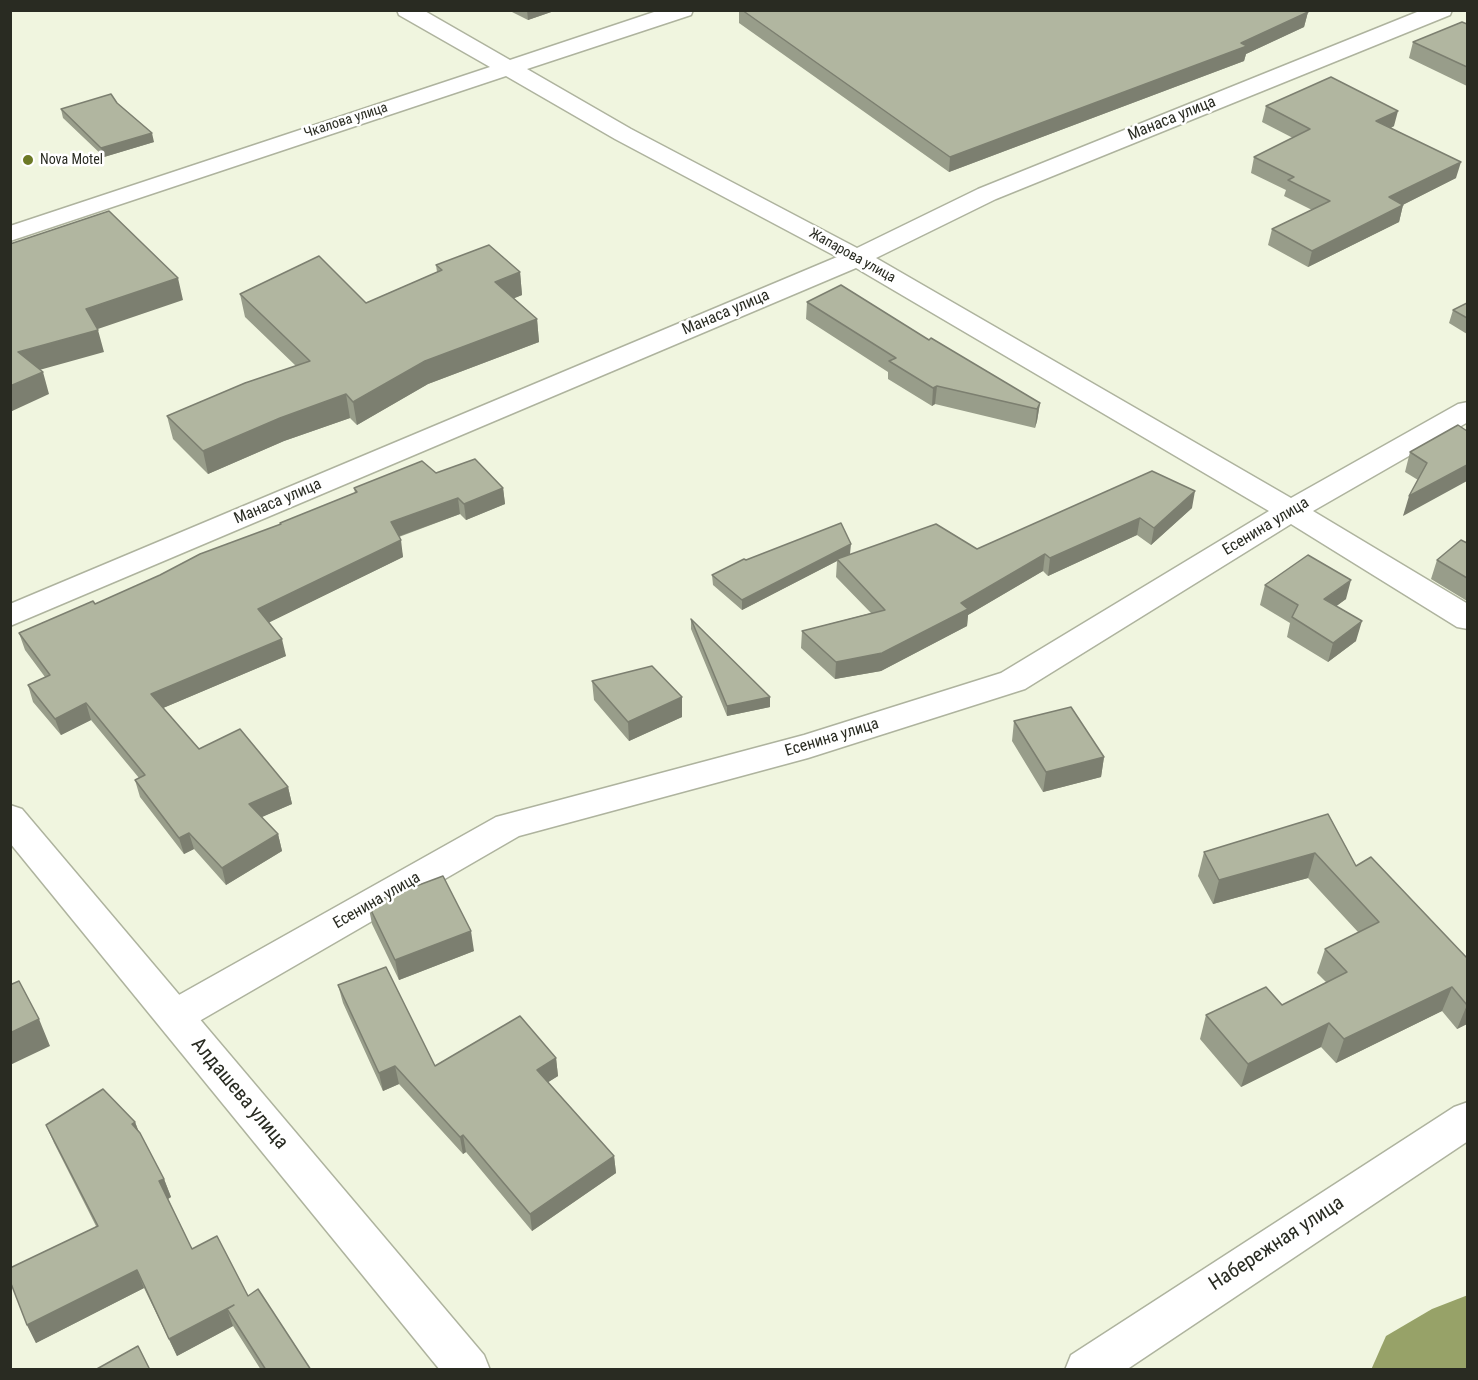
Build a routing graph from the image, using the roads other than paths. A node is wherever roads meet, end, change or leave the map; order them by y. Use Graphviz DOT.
graph roads {
  1 [pos="407,10"];
  2 [pos="683,10"];
  3 [pos="1442,10"];
  4 [pos="506,68"];
  5 [pos="10,234"];
  6 [pos="857,258"];
  7 [pos="1467,410"];
  8 [pos="1291,510"];
  9 [pos="10,616"];
  10 [pos="1467,619"];
  11 [pos="10,818"];
  12 [pos="175,1016"];
  13 [pos="1467,1119"];
  14 [pos="468,1370"];
  15 [pos="1087,1370"];
  1 -- 4 [label="street, Жапарова улица"];
  2 -- 4 [label="street, Чкалова улица"];
  3 -- 6 [label="street, Манаса улица"];
  4 -- 5 [label="street, Чкалова улица"];
  4 -- 6 [label="street, Жапарова улица"];
  6 -- 8 [label="street, Жапарова улица"];
  6 -- 9 [label="street, Манаса улица"];
  7 -- 8 [label="street, Есенина улица"];
  8 -- 10 [label="street, Жапарова улица"];
  8 -- 12 [label="street, Есенина улица"];
  11 -- 12 [label="street, Алдашева улица"];
  12 -- 14 [label="street, Алдашева улица"];
  13 -- 15 [label="street, Набережная улица"];
}
